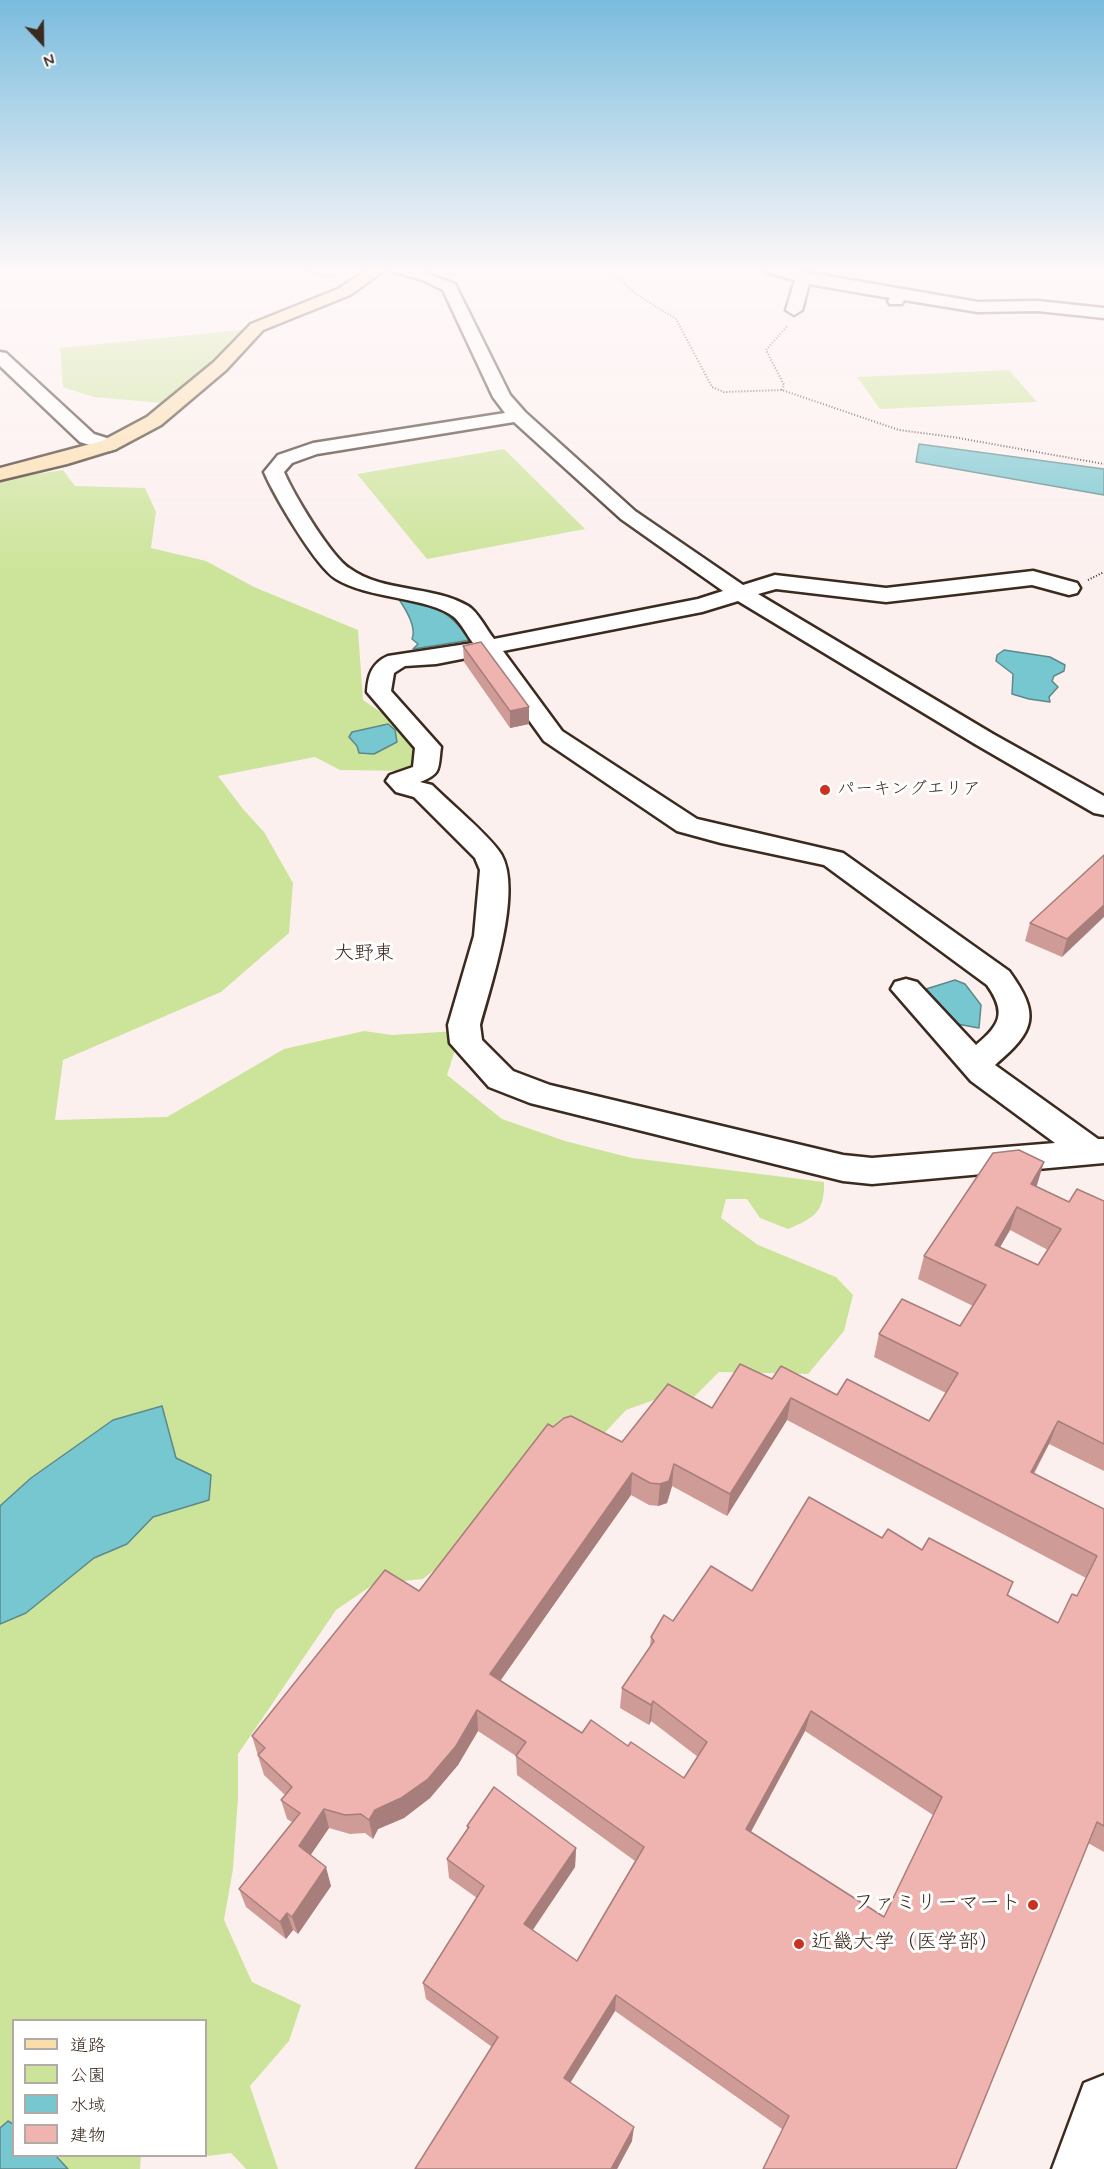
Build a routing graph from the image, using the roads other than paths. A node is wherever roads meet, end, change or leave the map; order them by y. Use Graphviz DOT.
graph roads {
  1 [pos="13,370"];
  2 [pos="213,370"];
  3 [pos="489,370"];
  4 [pos="32,389"];
  5 [pos="12,393"];
  6 [pos="518,416"];
  7 [pos="109,445"];
  8 [pos="0,474"];
  9 [pos="1069,588"];
  10 [pos="740,593"];
  11 [pos="489,646"];
  12 [pos="1104,807"];
  13 [pos="906,989"];
  14 [pos="975,1064"];
  15 [pos="1098,1152"];
  16 [pos="1104,2103"];
  17 [pos="1080,2169"];
  1 -- 4 [label="street"];
  2 -- 7 [label="main road"];
  3 -- 6 [label="street"];
  4 -- 5 [label="street"];
  4 -- 7 [label="street"];
  6 -- 10 [label="street"];
  6 -- 11 [label="street"];
  7 -- 8 [label="main road"];
  9 -- 10 [label="street"];
  10 -- 11 [label="street"];
  10 -- 12 [label="street"];
  11 -- 14 [label="street"];
  11 -- 15 [label="street"];
  13 -- 14 [label="street"];
  14 -- 15 [label="street"];
  16 -- 17 [label="street"];
}
